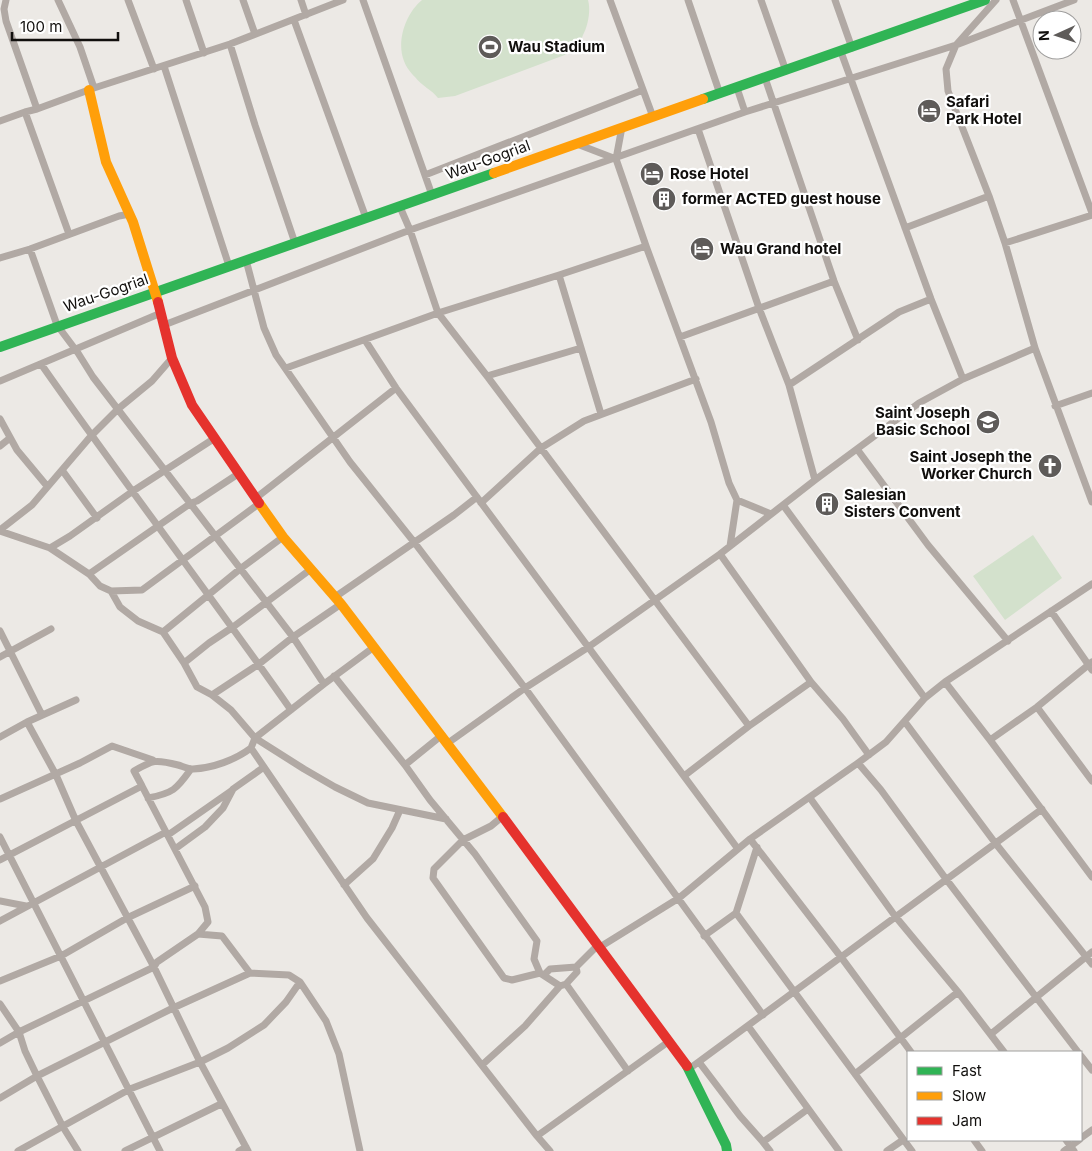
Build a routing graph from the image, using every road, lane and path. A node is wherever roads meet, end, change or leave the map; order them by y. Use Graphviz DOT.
graph roads {
  1 [pos="6,0"];
  2 [pos="58,0"];
  3 [pos="128,0"];
  4 [pos="186,0"];
  5 [pos="243,0"];
  6 [pos="301,0"];
  7 [pos="343,0"];
  8 [pos="363,0"];
  9 [pos="610,0"];
  10 [pos="688,0"];
  11 [pos="761,0"];
  12 [pos="835,0"];
  13 [pos="985,0"];
  14 [pos="996,0"];
  15 [pos="1013,0"];
  16 [pos="1074,0"];
  17 [pos="306,15"];
  18 [pos="294,20"];
  19 [pos="1020,20"];
  20 [pos="255,34"];
  21 [pos="230,44"];
  22 [pos="956,45"];
  23 [pos="852,48"];
  24 [pos="841,52"];
  25 [pos="204,53"];
  26 [pos="164,66"];
  27 [pos="154,69"];
  28 [pos="786,71"];
  29 [pos="765,78"];
  30 [pos="851,78"];
  31 [pos="737,88"];
  32 [pos="91,89"];
  33 [pos="643,90"];
  34 [pos="720,94"];
  35 [pos="773,103"];
  36 [pos="37,109"];
  37 [pos="25,112"];
  38 [pos="745,112"];
  39 [pos="653,117"];
  40 [pos="0,121"];
  41 [pos="622,127"];
  42 [pos="698,129"];
  43 [pos="577,144"];
  44 [pos="616,159"];
  45 [pos="425,175"];
  46 [pos="432,195"];
  47 [pos="989,196"];
  48 [pos="400,206"];
  49 [pos="130,214"];
  50 [pos="1092,214"];
  51 [pos="366,218"];
  52 [pos="905,228"];
  53 [pos="410,230"];
  54 [pos="69,234"];
  55 [pos="295,243"];
  56 [pos="1005,243"];
  57 [pos="646,246"];
  58 [pos="30,249"];
  59 [pos="1,256"];
  60 [pos="246,260"];
  61 [pos="229,266"];
  62 [pos="559,276"];
  63 [pos="834,281"];
  64 [pos="156,292"];
  65 [pos="254,292"];
  66 [pos="931,299"];
  67 [pos="759,308"];
  68 [pos="161,313"];
  69 [pos="438,313"];
  70 [pos="57,325"];
  71 [pos="164,325"];
  72 [pos="680,337"];
  73 [pos="365,340"];
  74 [pos="858,340"];
  75 [pos="0,347"];
  76 [pos="581,348"];
  77 [pos="1035,348"];
  78 [pos="74,349"];
  79 [pos="172,358"];
  80 [pos="41,364"];
  81 [pos="286,368"];
  82 [pos="487,376"];
  83 [pos="696,379"];
  84 [pos="963,379"];
  85 [pos="0,381"];
  86 [pos="789,385"];
  87 [pos="396,388"];
  88 [pos="1092,393"];
  89 [pos="1055,406"];
  90 [pos="118,409"];
  91 [pos="601,414"];
  92 [pos="0,419"];
  93 [pos="91,436"];
  94 [pos="10,438"];
  95 [pos="215,438"];
  96 [pos="334,438"];
  97 [pos="0,446"];
  98 [pos="541,448"];
  99 [pos="857,449"];
  100 [pos="62,470"];
  101 [pos="165,471"];
  102 [pos="238,474"];
  103 [pos="815,480"];
  104 [pos="47,486"];
  105 [pos="133,490"];
  106 [pos="479,500"];
  107 [pos="737,500"];
  108 [pos="258,501"];
  109 [pos="191,502"];
  110 [pos="1092,502"];
  111 [pos="783,505"];
  112 [pos="771,514"];
  113 [pos="97,518"];
  114 [pos="159,526"];
  115 [pos="0,531"];
  116 [pos="217,536"];
  117 [pos="283,537"];
  118 [pos="414,542"];
  119 [pos="730,546"];
  120 [pos="50,548"];
  121 [pos="720,554"];
  122 [pos="183,560"];
  123 [pos="240,569"];
  124 [pos="311,569"];
  125 [pos="89,574"];
  126 [pos="1092,584"];
  127 [pos="111,591"];
  128 [pos="210,594"];
  129 [pos="338,600"];
  130 [pos="654,600"];
  131 [pos="266,602"];
  132 [pos="1051,611"];
  133 [pos="233,627"];
  134 [pos="50,630"];
  135 [pos="0,632"];
  136 [pos="163,632"];
  137 [pos="293,637"];
  138 [pos="1008,641"];
  139 [pos="374,647"];
  140 [pos="587,648"];
  141 [pos="10,651"];
  142 [pos="0,657"];
  143 [pos="184,663"];
  144 [pos="259,664"];
  145 [pos="1091,666"];
  146 [pos="334,676"];
  147 [pos="811,682"];
  148 [pos="945,682"];
  149 [pos="324,684"];
  150 [pos="525,688"];
  151 [pos="212,695"];
  152 [pos="926,698"];
  153 [pos="76,700"];
  154 [pos="1037,707"];
  155 [pos="291,710"];
  156 [pos="42,715"];
  157 [pos="27,722"];
  158 [pos="905,722"];
  159 [pos="749,726"];
  160 [pos="0,737"];
  161 [pos="256,738"];
  162 [pos="445,739"];
  163 [pos="990,740"];
  164 [pos="251,748"];
  165 [pos="869,755"];
  166 [pos="153,760"];
  167 [pos="858,763"];
  168 [pos="405,765"];
  169 [pos="264,767"];
  170 [pos="192,769"];
  171 [pos="56,775"];
  172 [pos="684,776"];
  173 [pos="1092,781"];
  174 [pos="142,786"];
  175 [pos="234,789"];
  176 [pos="148,798"];
  177 [pos="810,798"];
  178 [pos="0,799"];
  179 [pos="1042,809"];
  180 [pos="400,810"];
  181 [pos="503,816"];
  182 [pos="446,819"];
  183 [pos="76,821"];
  184 [pos="167,834"];
  185 [pos="0,837"];
  186 [pos="750,839"];
  187 [pos="463,840"];
  188 [pos="996,844"];
  189 [pos="757,847"];
  190 [pos="175,849"];
  191 [pos="738,849"];
  192 [pos="8,854"];
  193 [pos="0,860"];
  194 [pos="102,867"];
  195 [pos="1092,877"];
  196 [pos="946,879"];
  197 [pos="344,885"];
  198 [pos="194,886"];
  199 [pos="679,898"];
  200 [pos="0,902"];
  201 [pos="30,905"];
  202 [pos="736,913"];
  203 [pos="895,916"];
  204 [pos="127,918"];
  205 [pos="0,922"];
  206 [pos="198,934"];
  207 [pos="704,936"];
  208 [pos="599,946"];
  209 [pos="1089,954"];
  210 [pos="61,956"];
  211 [pos="841,957"];
  212 [pos="1092,964"];
  213 [pos="154,967"];
  214 [pos="576,967"];
  215 [pos="250,972"];
  216 [pos="542,974"];
  217 [pos="0,981"];
  218 [pos="300,982"];
  219 [pos="563,985"];
  220 [pos="794,991"];
  221 [pos="958,992"];
  222 [pos="1037,998"];
  223 [pos="84,1001"];
  224 [pos="0,1004"];
  225 [pos="173,1008"];
  226 [pos="763,1015"];
  227 [pos="748,1026"];
  228 [pos="19,1032"];
  229 [pos="991,1034"];
  230 [pos="901,1039"];
  231 [pos="105,1042"];
  232 [pos="668,1042"];
  233 [pos="0,1043"];
  234 [pos="910,1051"];
  235 [pos="1003,1051"];
  236 [pos="1077,1051"];
  237 [pos="1082,1057"];
  238 [pos="200,1062"];
  239 [pos="699,1062"];
  240 [pos="482,1065"];
  241 [pos="690,1069"];
  242 [pos="1092,1070"];
  243 [pos="628,1071"];
  244 [pos="855,1074"];
  245 [pos="37,1076"];
  246 [pos="130,1089"];
  247 [pos="0,1098"];
  248 [pos="222,1104"];
  249 [pos="808,1109"];
  250 [pos="63,1127"];
  251 [pos="536,1136"];
  252 [pos="154,1137"];
  253 [pos="903,1140"];
  254 [pos="763,1142"];
  255 [pos="1070,1146"];
  256 [pos="358,1149"];
  257 [pos="244,1150"];
  258 [pos="18,1151"];
  259 [pos="78,1151"];
  260 [pos="125,1151"];
  261 [pos="160,1151"];
  262 [pos="550,1151"];
  263 [pos="727,1151"];
  264 [pos="770,1151"];
  265 [pos="839,1151"];
  266 [pos="887,1151"];
  267 [pos="912,1151"];
  268 [pos="1064,1151"];
  1 -- 36 [label="street"];
  2 -- 32 [label="street"];
  3 -- 27 [label="street"];
  4 -- 25 [label="street"];
  5 -- 20 [label="street"];
  6 -- 17 [label="street"];
  7 -- 17 [label="street"];
  8 -- 45 [label="street"];
  9 -- 33 [label="street"];
  10 -- 34 [label="street"];
  11 -- 28 [label="street"];
  12 -- 23 [label="street"];
  13 -- 23 [label="street, Wau-Gogrial"];
  14 -- 22 [label="street"];
  15 -- 19 [label="street"];
  16 -- 19 [label="street"];
  17 -- 18 [label="street"];
  18 -- 20 [label="street"];
  18 -- 51 [label="street"];
  19 -- 22 [label="street"];
  19 -- 50 [label="street"];
  20 -- 21 [label="street"];
  21 -- 25 [label="street"];
  21 -- 55 [label="street"];
  22 -- 30 [label="street"];
  22 -- 47 [label="street"];
  23 -- 24 [label="street, Wau-Gogrial"];
  24 -- 28 [label="street, Wau-Gogrial"];
  24 -- 30 [label="street"];
  25 -- 26 [label="street"];
  26 -- 27 [label="street"];
  26 -- 61 [label="street"];
  27 -- 32 [label="street"];
  28 -- 29 [label="street, Wau-Gogrial"];
  29 -- 31 [label="street, Wau-Gogrial"];
  29 -- 35 [label="street"];
  30 -- 35 [label="street"];
  30 -- 52 [label="street"];
  31 -- 34 [label="street, Wau-Gogrial"];
  31 -- 38 [label="street"];
  32 -- 36 [label="street"];
  32 -- 49 [label="street"];
  33 -- 39 [label="street"];
  33 -- 45 [label="street"];
  34 -- 39 [label="street, Wau-Gogrial"];
  35 -- 38 [label="street"];
  35 -- 63 [label="street"];
  36 -- 37 [label="street"];
  37 -- 40 [label="street"];
  37 -- 54 [label="street"];
  38 -- 42 [label="street"];
  39 -- 41 [label="street, Wau-Gogrial"];
  41 -- 43 [label="street, Wau-Gogrial"];
  41 -- 44 [label="street"];
  42 -- 44 [label="street"];
  42 -- 67 [label="street"];
  43 -- 44 [label="street"];
  43 -- 46 [label="street, Wau-Gogrial"];
  44 -- 53 [label="street"];
  44 -- 57 [label="street"];
  45 -- 46 [label="street"];
  46 -- 48 [label="street, Wau-Gogrial"];
  47 -- 52 [label="street"];
  47 -- 56 [label="street"];
  48 -- 51 [label="street, Wau-Gogrial"];
  48 -- 53 [label="street"];
  49 -- 54 [label="street"];
  49 -- 64 [label="street"];
  50 -- 56 [label="street"];
  51 -- 55 [label="street, Wau-Gogrial"];
  52 -- 66 [label="street"];
  53 -- 65 [label="street"];
  53 -- 69 [label="street"];
  54 -- 58 [label="street"];
  55 -- 60 [label="street, Wau-Gogrial"];
  56 -- 77 [label="street"];
  57 -- 62 [label="street"];
  57 -- 72 [label="street"];
  58 -- 59 [label="street"];
  58 -- 70 [label="street"];
  60 -- 61 [label="street, Wau-Gogrial"];
  60 -- 65 [label="street"];
  61 -- 64 [label="street, Wau-Gogrial"];
  62 -- 69 [label="street"];
  62 -- 76 [label="street"];
  63 -- 67 [label="street"];
  63 -- 74 [label="street"];
  64 -- 68 [label="street"];
  64 -- 70 [label="street, Wau-Gogrial"];
  65 -- 71 [label="street"];
  65 -- 81 [label="street"];
  66 -- 74 [label="street"];
  66 -- 84 [label="street"];
  67 -- 72 [label="street"];
  67 -- 86 [label="street"];
  68 -- 71 [label="street"];
  68 -- 78 [label="street"];
  69 -- 73 [label="street"];
  69 -- 82 [label="street"];
  70 -- 75 [label="street, Wau-Gogrial"];
  70 -- 78 [label="street"];
  71 -- 79 [label="street"];
  72 -- 83 [label="street"];
  73 -- 81 [label="street"];
  73 -- 87 [label="street"];
  74 -- 86 [label="street"];
  76 -- 82 [label="street"];
  76 -- 91 [label="street"];
  77 -- 84 [label="street"];
  77 -- 89 [label="street"];
  78 -- 80 [label="street"];
  78 -- 90 [label="street"];
  79 -- 90 [label="street"];
  79 -- 95 [label="street"];
  80 -- 85 [label="street"];
  80 -- 93 [label="street"];
  81 -- 96 [label="street"];
  82 -- 98 [label="street"];
  83 -- 91 [label="street"];
  83 -- 107 [label="street"];
  84 -- 99 [label="street"];
  86 -- 103 [label="street"];
  87 -- 96 [label="street"];
  87 -- 106 [label="street"];
  88 -- 89 [label="street"];
  89 -- 110 [label="street"];
  90 -- 93 [label="street"];
  90 -- 101 [label="street"];
  91 -- 98 [label="street"];
  92 -- 94 [label="street"];
  93 -- 100 [label="street"];
  93 -- 105 [label="street"];
  94 -- 97 [label="street"];
  94 -- 104 [label="street"];
  95 -- 101 [label="street"];
  95 -- 102 [label="street"];
  96 -- 108 [label="street"];
  96 -- 118 [label="street"];
  98 -- 106 [label="street"];
  98 -- 130 [label="street"];
  99 -- 103 [label="street"];
  99 -- 138 [label="street"];
  100 -- 104 [label="street"];
  100 -- 113 [label="street"];
  101 -- 105 [label="street"];
  101 -- 109 [label="street"];
  102 -- 108 [label="street"];
  102 -- 109 [label="street"];
  103 -- 111 [label="street"];
  104 -- 115 [label="street"];
  105 -- 113 [label="street"];
  105 -- 114 [label="street"];
  106 -- 118 [label="street"];
  106 -- 140 [label="street"];
  107 -- 112 [label="street"];
  107 -- 119 [label="street"];
  108 -- 116 [label="street"];
  108 -- 117 [label="street"];
  109 -- 114 [label="street"];
  109 -- 116 [label="street"];
  111 -- 112 [label="street"];
  111 -- 152 [label="street"];
  112 -- 119 [label="street"];
  113 -- 120 [label="street"];
  114 -- 122 [label="street"];
  114 -- 125 [label="street"];
  115 -- 120 [label="street"];
  116 -- 122 [label="street"];
  116 -- 123 [label="street"];
  117 -- 123 [label="street"];
  117 -- 124 [label="street"];
  118 -- 129 [label="street"];
  118 -- 150 [label="street"];
  119 -- 121 [label="street"];
  120 -- 125 [label="street"];
  121 -- 130 [label="street"];
  121 -- 147 [label="street"];
  122 -- 127 [label="street"];
  122 -- 128 [label="street"];
  123 -- 128 [label="street"];
  123 -- 131 [label="street"];
  124 -- 129 [label="street"];
  124 -- 131 [label="street"];
  125 -- 127 [label="street"];
  126 -- 132 [label="street"];
  127 -- 136 [label="street"];
  128 -- 133 [label="street"];
  128 -- 136 [label="street"];
  129 -- 137 [label="street"];
  129 -- 139 [label="street"];
  130 -- 140 [label="street"];
  130 -- 159 [label="street"];
  131 -- 133 [label="street"];
  131 -- 137 [label="street"];
  132 -- 138 [label="street"];
  132 -- 145 [label="street"];
  133 -- 143 [label="street"];
  133 -- 144 [label="street"];
  134 -- 141 [label="street"];
  135 -- 141 [label="street"];
  136 -- 143 [label="street"];
  137 -- 144 [label="street"];
  137 -- 149 [label="street"];
  138 -- 148 [label="street"];
  139 -- 146 [label="street"];
  139 -- 162 [label="street"];
  140 -- 150 [label="street"];
  140 -- 172 [label="street"];
  141 -- 142 [label="street"];
  141 -- 156 [label="street"];
  143 -- 151 [label="street"];
  144 -- 151 [label="street"];
  144 -- 155 [label="street"];
  145 -- 154 [label="street"];
  146 -- 149 [label="street"];
  146 -- 168 [label="street"];
  147 -- 159 [label="street"];
  147 -- 165 [label="street"];
  148 -- 152 [label="street"];
  148 -- 163 [label="street"];
  149 -- 155 [label="street"];
  150 -- 162 [label="street"];
  150 -- 199 [label="street"];
  151 -- 161 [label="street"];
  152 -- 158 [label="street"];
  153 -- 156 [label="street"];
  154 -- 163 [label="street"];
  154 -- 173 [label="street"];
  155 -- 161 [label="street"];
  156 -- 157 [label="street"];
  157 -- 160 [label="street"];
  157 -- 171 [label="street"];
  158 -- 165 [label="street"];
  158 -- 188 [label="street"];
  159 -- 172 [label="street"];
  161 -- 164 [label="street"];
  161 -- 180 [label="street"];
  162 -- 168 [label="street"];
  162 -- 181 [label="street"];
  163 -- 179 [label="street"];
  164 -- 169 [label="street"];
  164 -- 170 [label="street"];
  165 -- 167 [label="street"];
  166 -- 170 [label="street"];
  166 -- 171 [label="street"];
  166 -- 174 [label="street"];
  167 -- 177 [label="street"];
  167 -- 196 [label="street"];
  168 -- 182 [label="street"];
  169 -- 175 [label="street"];
  169 -- 197 [label="street"];
  170 -- 176 [label="street"];
  171 -- 178 [label="street"];
  171 -- 183 [label="street"];
  172 -- 191 [label="street"];
  174 -- 176 [label="street"];
  174 -- 183 [label="street"];
  175 -- 184 [label="street"];
  175 -- 190 [label="street"];
  176 -- 184 [label="street"];
  177 -- 186 [label="street"];
  177 -- 203 [label="street"];
  179 -- 188 [label="street"];
  179 -- 195 [label="street"];
  180 -- 182 [label="street"];
  180 -- 197 [label="street"];
  181 -- 187 [label="street"];
  181 -- 208 [label="street"];
  182 -- 187 [label="street"];
  183 -- 192 [label="street"];
  183 -- 194 [label="street"];
  184 -- 190 [label="street"];
  184 -- 194 [label="street"];
  185 -- 192 [label="street"];
  186 -- 189 [label="street"];
  186 -- 191 [label="street"];
  187 -- 216 [label="street"];
  187 -- 216 [label="street"];
  188 -- 196 [label="street"];
  188 -- 209 [label="street"];
  189 -- 202 [label="street"];
  189 -- 211 [label="street"];
  190 -- 198 [label="street"];
  191 -- 199 [label="street"];
  192 -- 193 [label="street"];
  192 -- 201 [label="street"];
  194 -- 201 [label="street"];
  194 -- 204 [label="street"];
  196 -- 203 [label="street"];
  196 -- 222 [label="street"];
  197 -- 240 [label="street"];
  198 -- 204 [label="street"];
  198 -- 206 [label="street"];
  199 -- 207 [label="street"];
  199 -- 208 [label="street"];
  200 -- 201 [label="street"];
  201 -- 205 [label="street"];
  201 -- 210 [label="street"];
  202 -- 207 [label="street"];
  202 -- 220 [label="street"];
  203 -- 211 [label="street"];
  203 -- 221 [label="street"];
  204 -- 210 [label="street"];
  204 -- 213 [label="street"];
  206 -- 213 [label="street"];
  206 -- 215 [label="street"];
  207 -- 226 [label="street"];
  208 -- 214 [label="street"];
  208 -- 232 [label="street"];
  209 -- 212 [label="street"];
  209 -- 222 [label="street"];
  210 -- 217 [label="street"];
  210 -- 223 [label="street"];
  211 -- 220 [label="street"];
  211 -- 230 [label="street"];
  213 -- 223 [label="street"];
  213 -- 225 [label="street"];
  214 -- 216 [label="street"];
  214 -- 219 [label="street"];
  215 -- 218 [label="street"];
  215 -- 225 [label="street"];
  216 -- 219 [label="street"];
  218 -- 238 [label="street"];
  218 -- 256 [label="street"];
  219 -- 240 [label="street"];
  219 -- 243 [label="street"];
  220 -- 226 [label="street"];
  220 -- 244 [label="street"];
  221 -- 229 [label="street"];
  221 -- 230 [label="street"];
  222 -- 229 [label="street"];
  222 -- 236 [label="street"];
  223 -- 228 [label="street"];
  223 -- 231 [label="street"];
  224 -- 228 [label="street"];
  225 -- 231 [label="street"];
  225 -- 238 [label="street"];
  226 -- 227 [label="street"];
  227 -- 239 [label="street"];
  227 -- 249 [label="street"];
  228 -- 233 [label="street"];
  228 -- 245 [label="street"];
  229 -- 235 [label="street"];
  230 -- 234 [label="street"];
  230 -- 244 [label="street"];
  231 -- 245 [label="street"];
  231 -- 246 [label="street"];
  232 -- 241 [label="street"];
  232 -- 243 [label="street"];
  237 -- 242 [label="street"];
  238 -- 246 [label="street"];
  238 -- 248 [label="street"];
  239 -- 241 [label="street"];
  239 -- 254 [label="street"];
  240 -- 251 [label="street"];
  241 -- 263 [label="street"];
  243 -- 251 [label="street"];
  244 -- 253 [label="street"];
  245 -- 247 [label="street"];
  245 -- 250 [label="street"];
  246 -- 250 [label="street"];
  246 -- 252 [label="street"];
  248 -- 252 [label="street"];
  248 -- 257 [label="street"];
  249 -- 254 [label="street"];
  249 -- 265 [label="street"];
  250 -- 258 [label="street"];
  250 -- 259 [label="street"];
  251 -- 262 [label="street"];
  252 -- 260 [label="street"];
  252 -- 261 [label="street"];
  253 -- 266 [label="street"];
  253 -- 267 [label="street"];
  254 -- 264 [label="street"];
  255 -- 268 [label="street"];
}
